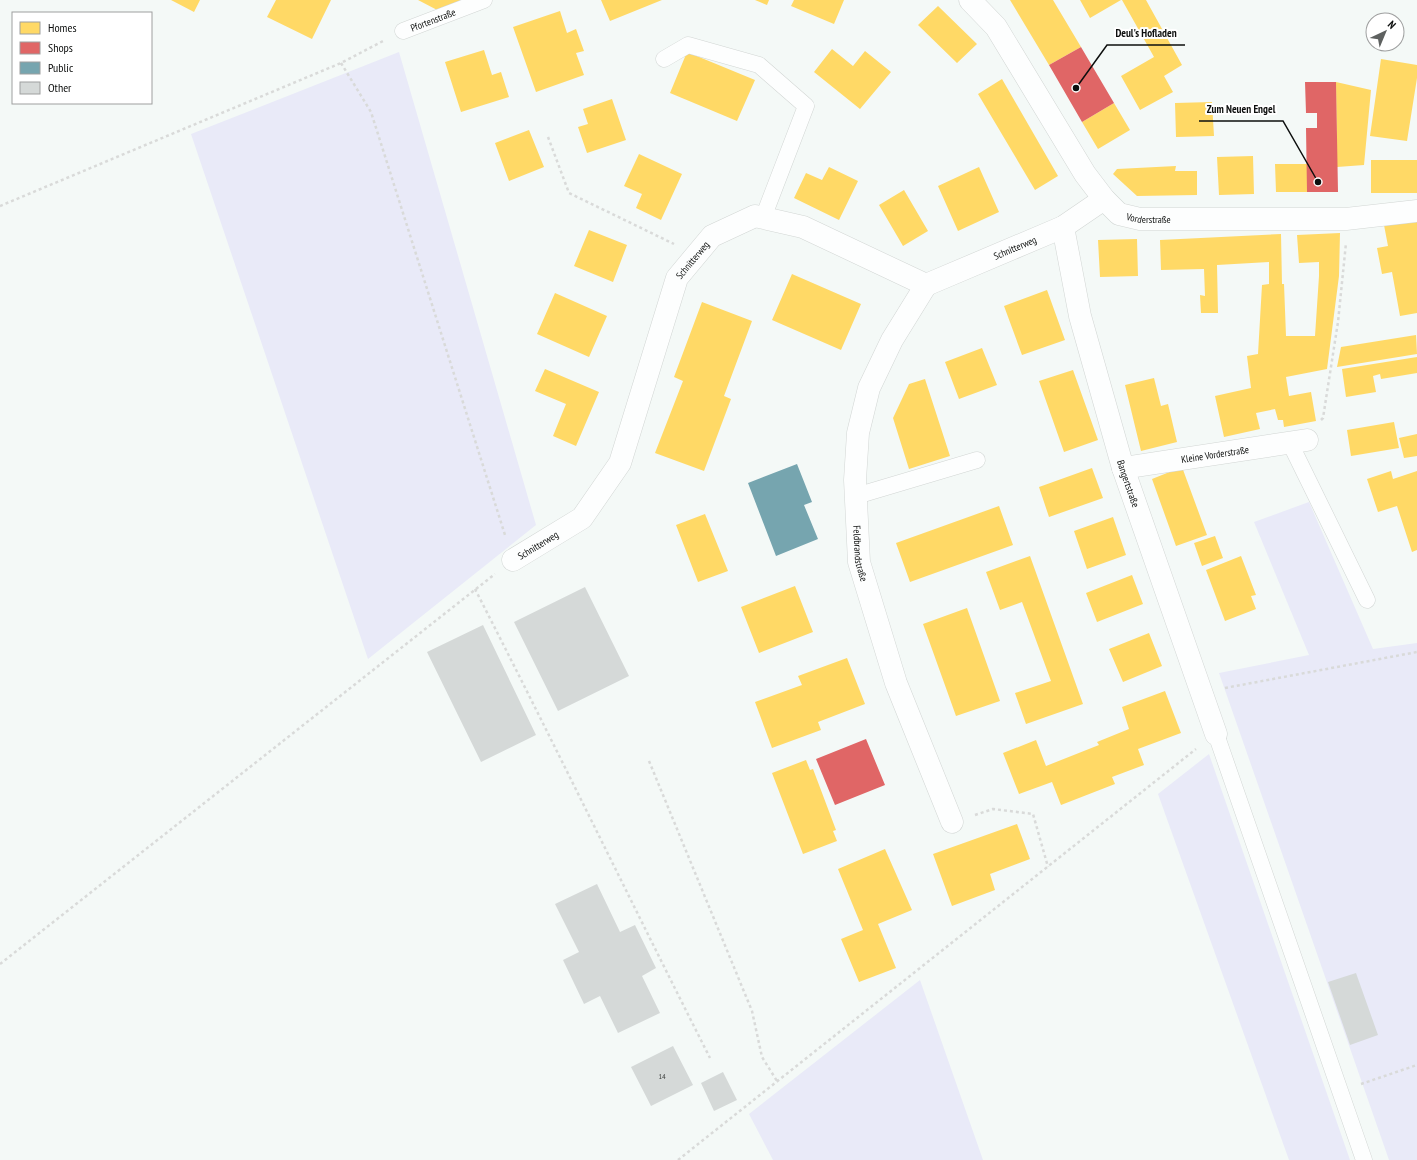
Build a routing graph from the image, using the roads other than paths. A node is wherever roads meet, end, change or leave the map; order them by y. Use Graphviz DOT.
graph roads {
  1 [pos="484,0"];
  2 [pos="970,0"];
  3 [pos="404,31"];
  4 [pos="664,59"];
  5 [pos="1104,199"];
  6 [pos="1417,211"];
  7 [pos="764,218"];
  8 [pos="1063,227"];
  9 [pos="926,285"];
  10 [pos="1299,442"];
  11 [pos="977,460"];
  12 [pos="1123,468"];
  13 [pos="856,496"];
  14 [pos="513,560"];
  15 [pos="1367,600"];
  16 [pos="1216,734"];
  17 [pos="952,822"];
  18 [pos="1364,1160"];
  1 -- 3 [label="lane, Pfortenstraße"];
  2 -- 5 [label="street, Vorderstraße"];
  4 -- 7 [label="lane"];
  5 -- 6 [label="street, Vorderstraße"];
  5 -- 8 [label="street, Schnitterweg"];
  7 -- 9 [label="street, Schnitterweg"];
  7 -- 14 [label="street, Schnitterweg"];
  8 -- 9 [label="street, Schnitterweg"];
  8 -- 12 [label="street, Bangertstraße"];
  9 -- 13 [label="street, Feldbrandstraße"];
  10 -- 12 [label="street, Kleine Vorderstraße"];
  10 -- 15 [label="lane"];
  11 -- 13 [label="lane"];
  12 -- 16 [label="street, Bangertstraße"];
  13 -- 17 [label="street, Feldbrandstraße"];
  16 -- 18 [label="lane"];
}
